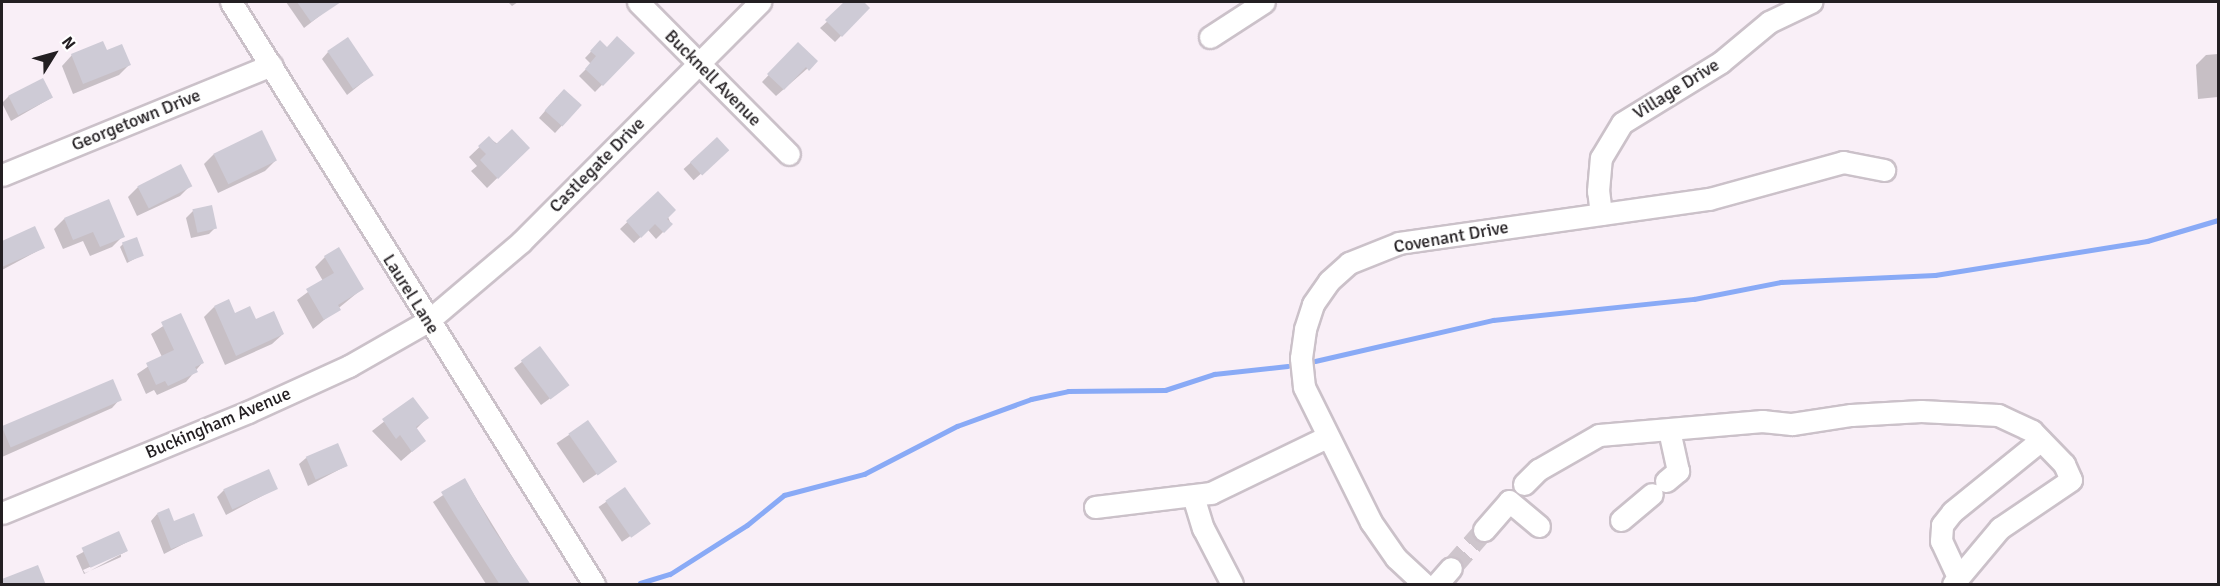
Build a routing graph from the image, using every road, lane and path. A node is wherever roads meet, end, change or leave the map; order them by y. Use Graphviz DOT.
graph roads {
  1 [pos="231,2"];
  2 [pos="638,2"];
  3 [pos="760,2"];
  4 [pos="1264,2"];
  5 [pos="1811,2"];
  6 [pos="1210,37"];
  7 [pos="699,63"];
  8 [pos="271,65"];
  9 [pos="789,154"];
  10 [pos="1884,170"];
  11 [pos="2,175"];
  12 [pos="1601,214"];
  13 [pos="428,321"];
  14 [pos="1669,430"];
  15 [pos="1327,437"];
  16 [pos="2041,440"];
  17 [pos="1524,484"];
  18 [pos="1193,496"];
  19 [pos="1095,507"];
  20 [pos="2,513"];
  21 [pos="1621,520"];
  22 [pos="1539,526"];
  23 [pos="1484,530"];
  24 [pos="1451,568"];
  25 [pos="1414,581"];
  26 [pos="1955,581"];
  27 [pos="594,585"];
  28 [pos="1232,585"];
  29 [pos="1437,585"];
  1 -- 8 [label="street, Laurel Lane"];
  2 -- 7 [label="street, Bucknell Avenue"];
  3 -- 7 [label="street, Castlegate Drive"];
  4 -- 6 [label="street"];
  5 -- 12 [label="street, Village Drive"];
  7 -- 9 [label="street, Bucknell Avenue"];
  7 -- 13 [label="street, Castlegate Drive"];
  8 -- 11 [label="street, Georgetown Drive"];
  8 -- 13 [label="street, Laurel Lane"];
  10 -- 12 [label="street, Covenant Drive"];
  12 -- 15 [label="street, Covenant Drive"];
  13 -- 20 [label="street, Buckingham Avenue"];
  13 -- 27 [label="street, Laurel Lane"];
  14 -- 16 [label="street"];
  14 -- 17 [label="street"];
  14 -- 21 [label="street"];
  15 -- 18 [label="street"];
  15 -- 25 [label="street, Covenant Drive"];
  16 -- 26 [label="street"];
  16 -- 26 [label="street"];
  18 -- 19 [label="street"];
  18 -- 28 [label="street"];
  22 -- 23 [label="street"];
  24 -- 29 [label="street"];
}
